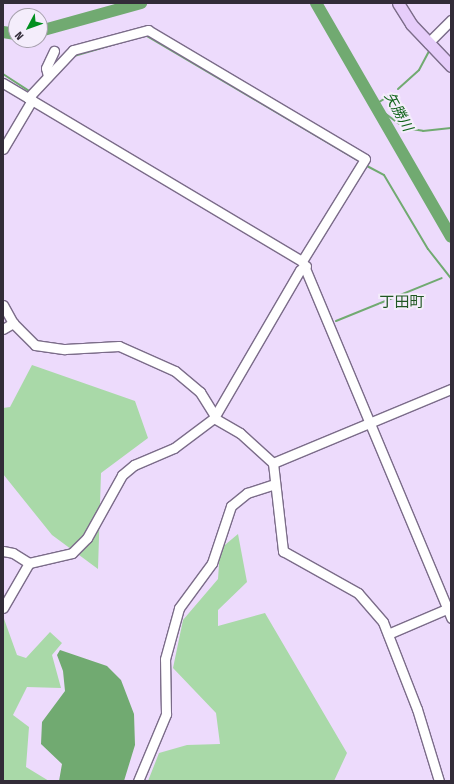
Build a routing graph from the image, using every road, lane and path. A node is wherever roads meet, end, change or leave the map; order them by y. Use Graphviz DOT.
graph roads {
  1 [pos="398,3"];
  2 [pos="451,20"];
  3 [pos="428,43"];
  4 [pos="54,51"];
  5 [pos="451,66"];
  6 [pos="48,76"];
  7 [pos="3,83"];
  8 [pos="30,99"];
  9 [pos="3,149"];
  10 [pos="304,264"];
  11 [pos="3,305"];
  12 [pos="13,323"];
  13 [pos="3,329"];
  14 [pos="451,389"];
  15 [pos="214,416"];
  16 [pos="371,422"];
  17 [pos="273,463"];
  18 [pos="274,484"];
  19 [pos="3,552"];
  20 [pos="29,563"];
  21 [pos="3,608"];
  22 [pos="450,611"];
  23 [pos="388,634"];
  24 [pos="138,781"];
  25 [pos="439,781"];
  1 -- 3 [label="main road"];
  2 -- 3 [label="street"];
  3 -- 5 [label="main road"];
  4 -- 6 [label="street"];
  6 -- 8 [label="street"];
  6 -- 10 [label="street"];
  7 -- 8 [label="street"];
  8 -- 9 [label="street"];
  8 -- 10 [label="street"];
  10 -- 15 [label="street"];
  10 -- 16 [label="street"];
  11 -- 12 [label="street"];
  12 -- 13 [label="street"];
  12 -- 15 [label="street"];
  14 -- 16 [label="street"];
  15 -- 17 [label="street"];
  15 -- 20 [label="street"];
  16 -- 17 [label="street"];
  16 -- 22 [label="street"];
  17 -- 18 [label="street"];
  18 -- 23 [label="street"];
  18 -- 24 [label="street"];
  19 -- 20 [label="street"];
  20 -- 21 [label="street"];
  22 -- 23 [label="street"];
  23 -- 25 [label="street"];
}
